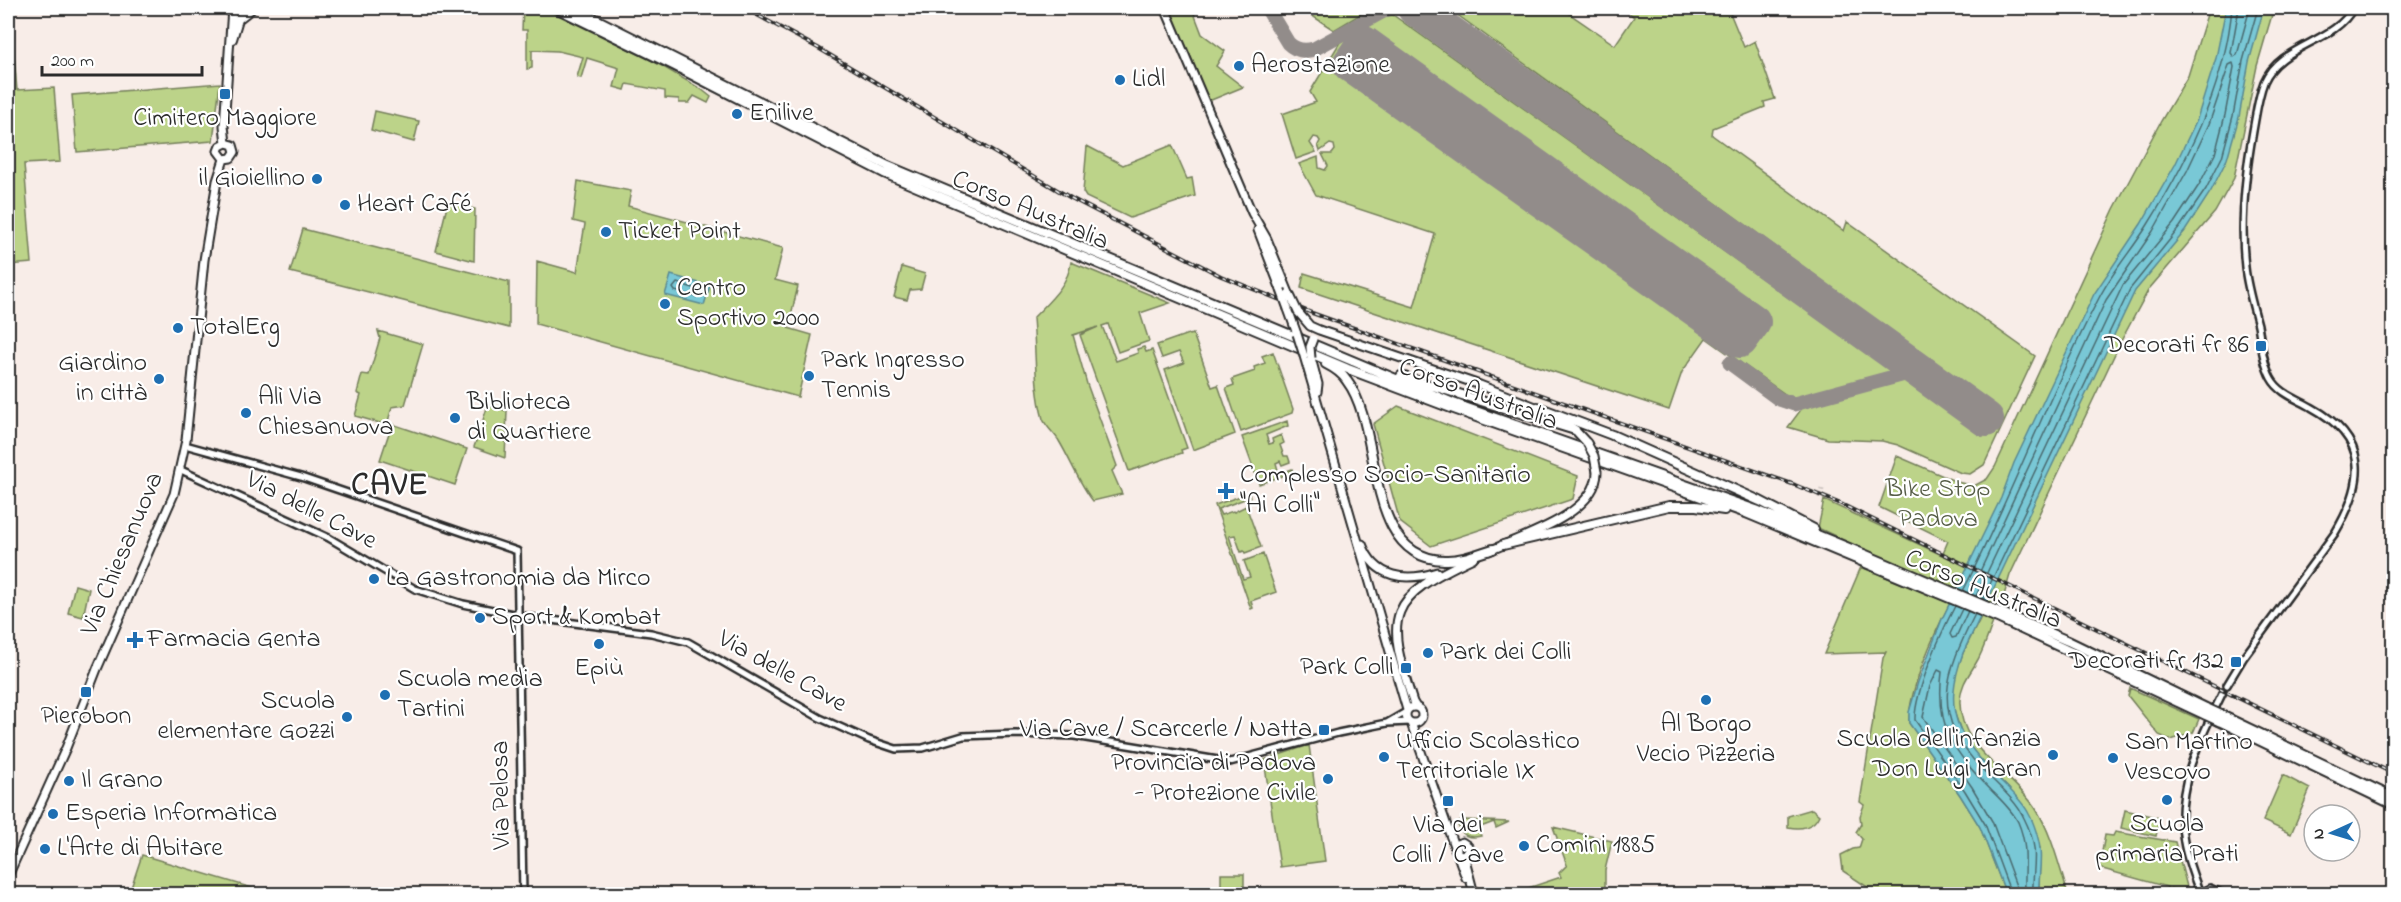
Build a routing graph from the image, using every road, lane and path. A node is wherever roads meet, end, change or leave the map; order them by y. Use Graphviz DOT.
graph roads {
  1 [pos="252,8"];
  2 [pos="556,8"];
  3 [pos="574,8"];
  4 [pos="1165,8"];
  5 [pos="2353,8"];
  6 [pos="232,9"];
  7 [pos="232,39"];
  8 [pos="226,142"];
  9 [pos="224,159"];
  10 [pos="1252,213"];
  11 [pos="1326,333"];
  12 [pos="1274,337"];
  13 [pos="1307,357"];
  14 [pos="1356,362"];
  15 [pos="1538,407"];
  16 [pos="1575,430"];
  17 [pos="185,445"];
  18 [pos="181,470"];
  19 [pos="1344,497"];
  20 [pos="1746,513"];
  21 [pos="1503,545"];
  22 [pos="1493,549"];
  23 [pos="1866,555"];
  24 [pos="1459,565"];
  25 [pos="1940,590"];
  26 [pos="518,615"];
  27 [pos="2228,685"];
  28 [pos="2223,693"];
  29 [pos="1416,706"];
  30 [pos="1406,711"];
  31 [pos="2220,718"];
  32 [pos="1413,722"];
  33 [pos="1387,723"];
  34 [pos="2394,798"];
  35 [pos="2394,805"];
  36 [pos="1446,822"];
  37 [pos="1462,842"];
  38 [pos="1456,851"];
  39 [pos="1467,853"];
  40 [pos="8,876"];
  41 [pos="523,894"];
  42 [pos="1473,894"];
  43 [pos="2200,894"];
  44 [pos="2224,894"];
  1 -- 7 [label="highway"];
  2 -- 12 [label="highway, Corso Australia"];
  3 -- 14 [label="highway, Corso Australia"];
  4 -- 10 [label="main road"];
  5 -- 27 [label="street"];
  6 -- 7 [label="main road, Via Chiesanuova"];
  7 -- 8 [label="main road, Via Chiesanuova"];
  8 -- 9 [label="main road, Via Chiesanuova"];
  8 -- 9 [label="main road, Via Chiesanuova"];
  9 -- 17 [label="main road, Via Chiesanuova"];
  10 -- 11 [label="main road, bridge"];
  10 -- 13 [label="main road, bridge"];
  11 -- 13 [label="main road, bridge"];
  11 -- 15 [label="main road"];
  12 -- 20 [label="highway, Corso Australia"];
  12 -- 22 [label="highway"];
  13 -- 19 [label="main road"];
  14 -- 16 [label="highway"];
  14 -- 23 [label="highway, Corso Australia"];
  15 -- 16 [label="main road"];
  15 -- 23 [label="highway"];
  16 -- 21 [label="main road, bridge"];
  17 -- 18 [label="main road, Via Chiesanuova"];
  17 -- 26 [label="street, Via Pelosa"];
  18 -- 26 [label="street, Via delle Cave"];
  18 -- 40 [label="main road, Via Chiesanuova"];
  19 -- 24 [label="main road"];
  19 -- 30 [label="main road"];
  20 -- 21 [label="highway"];
  20 -- 25 [label="highway, Corso Australia"];
  21 -- 22 [label="main road"];
  22 -- 24 [label="main road"];
  23 -- 25 [label="highway, Corso Australia"];
  24 -- 29 [label="main road"];
  25 -- 31 [label="highway, Corso Australia, bridge"];
  26 -- 33 [label="street, Via delle Cave"];
  26 -- 41 [label="street, Via Pelosa"];
  28 -- 43 [label="street"];
  29 -- 30 [label="main road"];
  29 -- 32 [label="main road"];
  30 -- 32 [label="main road"];
  30 -- 33 [label="street, Via delle Cave"];
  31 -- 34 [label="highway, Corso Australia"];
  31 -- 35 [label="highway, Corso Australia"];
  32 -- 33 [label="street, Via delle Cave"];
  32 -- 36 [label="main road"];
  36 -- 37 [label="main road"];
  36 -- 38 [label="main road"];
  37 -- 38 [label="main road"];
  37 -- 39 [label="main road"];
  38 -- 39 [label="main road"];
  38 -- 42 [label="main road"];
  39 -- 42 [label="main road"];
  43 -- 44 [label="street"];
}
